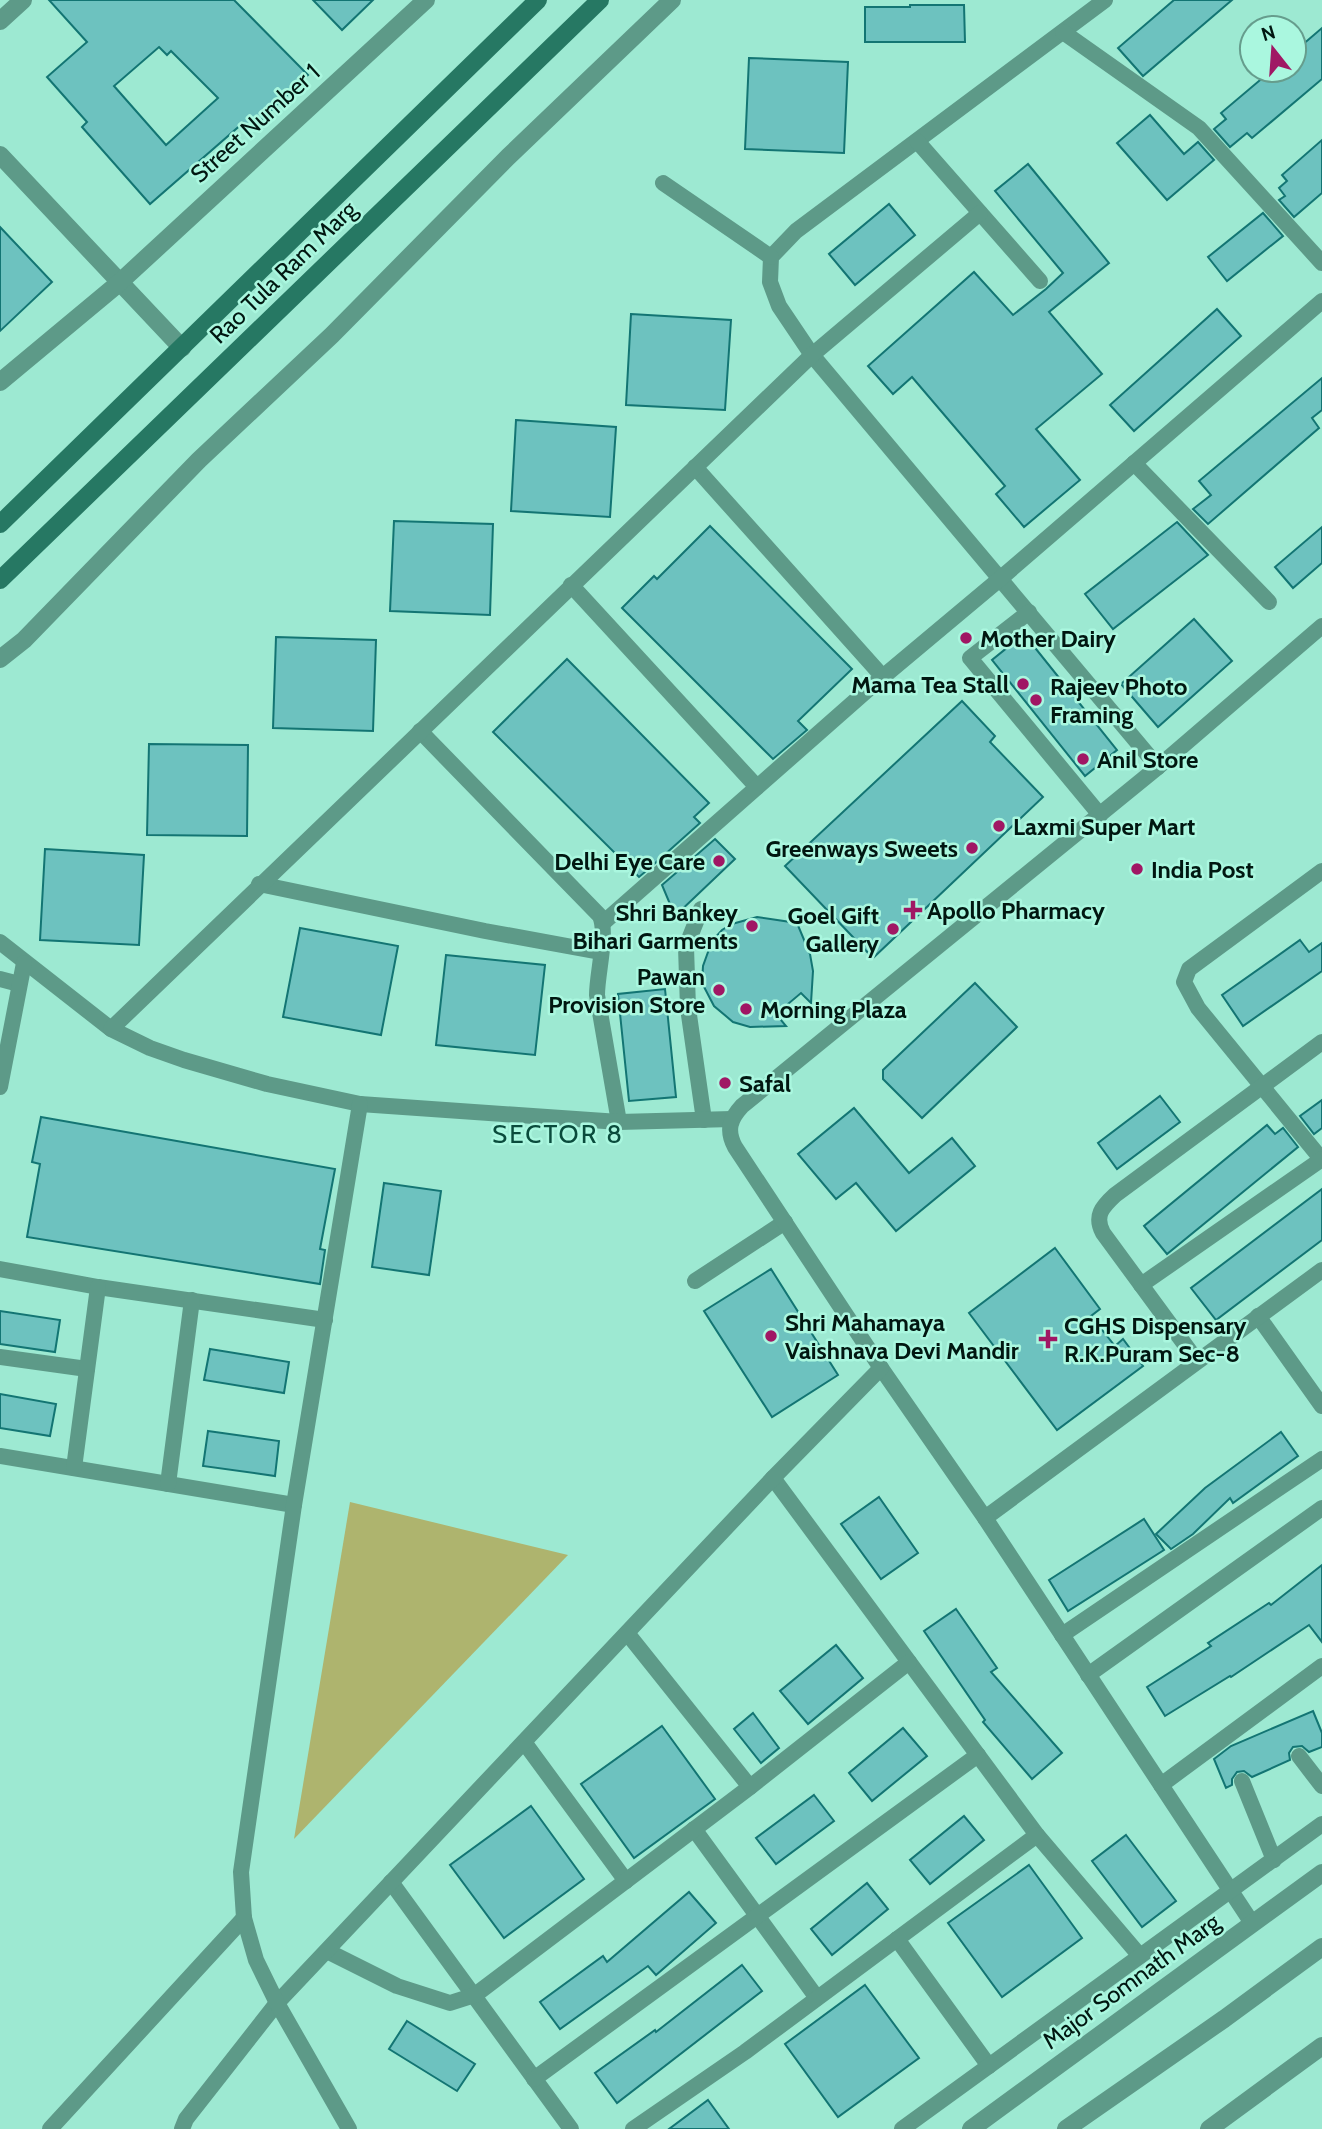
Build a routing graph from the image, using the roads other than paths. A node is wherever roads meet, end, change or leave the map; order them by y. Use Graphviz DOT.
graph roads {
  1 [pos="23,0"];
  2 [pos="426,0"];
  3 [pos="538,0"];
  4 [pos="600,0"];
  5 [pos="672,0"];
  6 [pos="1105,0"];
  7 [pos="0,22"];
  8 [pos="1063,32"];
  9 [pos="917,141"];
  10 [pos="0,155"];
  11 [pos="663,183"];
  12 [pos="980,213"];
  13 [pos="771,257"];
  14 [pos="1322,263"];
  15 [pos="1040,281"];
  16 [pos="119,283"];
  17 [pos="1322,301"];
  18 [pos="182,348"];
  19 [pos="812,355"];
  20 [pos="0,382"];
  21 [pos="1134,463"];
  22 [pos="695,467"];
  23 [pos="0,523"];
  24 [pos="1001,578"];
  25 [pos="0,580"];
  26 [pos="571,585"];
  27 [pos="1269,602"];
  28 [pos="1029,612"];
  29 [pos="1322,626"];
  30 [pos="0,659"];
  31 [pos="883,677"];
  32 [pos="420,731"];
  33 [pos="1158,767"];
  34 [pos="757,787"];
  35 [pos="1100,815"];
  36 [pos="1322,871"];
  37 [pos="259,884"];
  38 [pos="701,909"];
  39 [pos="603,923"];
  40 [pos="0,942"];
  41 [pos="600,951"];
  42 [pos="24,963"];
  43 [pos="0,979"];
  44 [pos="19,984"];
  45 [pos="111,1029"];
  46 [pos="1322,1042"];
  47 [pos="0,1087"];
  48 [pos="1263,1087"];
  49 [pos="360,1104"];
  50 [pos="732,1119"];
  51 [pos="704,1120"];
  52 [pos="620,1122"];
  53 [pos="1322,1159"];
  54 [pos="785,1222"];
  55 [pos="0,1269"];
  56 [pos="1322,1270"];
  57 [pos="695,1281"];
  58 [pos="1140,1285"];
  59 [pos="97,1287"];
  60 [pos="192,1300"];
  61 [pos="1258,1317"];
  62 [pos="325,1320"];
  63 [pos="0,1357"];
  64 [pos="1197,1361"];
  65 [pos="881,1368"];
  66 [pos="87,1369"];
  67 [pos="1322,1406"];
  68 [pos="0,1456"];
  69 [pos="1322,1459"];
  70 [pos="74,1468"];
  71 [pos="773,1478"];
  72 [pos="168,1484"];
  73 [pos="294,1505"];
  74 [pos="1322,1508"];
  75 [pos="985,1518"];
  76 [pos="627,1633"];
  77 [pos="1062,1635"];
  78 [pos="909,1662"];
  79 [pos="1322,1666"];
  80 [pos="1088,1675"];
  81 [pos="524,1742"];
  82 [pos="978,1755"];
  83 [pos="1299,1756"];
  84 [pos="1242,1781"];
  85 [pos="1161,1786"];
  86 [pos="1322,1786"];
  87 [pos="750,1787"];
  88 [pos="1322,1824"];
  89 [pos="694,1829"];
  90 [pos="1037,1835"];
  91 [pos="1274,1860"];
  92 [pos="1322,1873"];
  93 [pos="626,1881"];
  94 [pos="391,1882"];
  95 [pos="1230,1890"];
  96 [pos="758,1916"];
  97 [pos="244,1919"];
  98 [pos="1252,1923"];
  99 [pos="897,1939"];
  100 [pos="1322,1947"];
  101 [pos="327,1951"];
  102 [pos="1140,1956"];
  103 [pos="475,1995"];
  104 [pos="817,1998"];
  105 [pos="277,2003"];
  106 [pos="1322,2046"];
  107 [pos="989,2066"];
  108 [pos="534,2079"];
  109 [pos="50,2129"];
  110 [pos="182,2129"];
  111 [pos="349,2129"];
  112 [pos="571,2129"];
  113 [pos="633,2129"];
  114 [pos="902,2129"];
  115 [pos="971,2129"];
  116 [pos="1066,2129"];
  117 [pos="1209,2129"];
  1 -- 7 [label="street"];
  2 -- 16 [label="street, Street Number 1"];
  3 -- 18 [label="main road, Rao Tula Ram Marg"];
  4 -- 25 [label="main road, Rao Tula Ram Marg"];
  5 -- 30 [label="street"];
  6 -- 8 [label="lane"];
  8 -- 9 [label="lane"];
  8 -- 14 [label="lane"];
  9 -- 12 [label="lane"];
  9 -- 13 [label="lane"];
  10 -- 16 [label="street"];
  11 -- 13 [label="lane"];
  12 -- 15 [label="lane"];
  12 -- 19 [label="lane"];
  13 -- 19 [label="lane"];
  16 -- 18 [label="street"];
  16 -- 20 [label="street, Street Number 1"];
  17 -- 21 [label="lane"];
  18 -- 23 [label="main road, Rao Tula Ram Marg"];
  19 -- 22 [label="lane"];
  19 -- 24 [label="lane"];
  21 -- 24 [label="lane"];
  21 -- 27 [label="lane"];
  22 -- 26 [label="lane"];
  22 -- 31 [label="lane"];
  24 -- 28 [label="lane"];
  24 -- 31 [label="lane"];
  26 -- 32 [label="lane"];
  26 -- 34 [label="lane"];
  28 -- 33 [label="lane"];
  28 -- 35 [label="lane"];
  29 -- 33 [label="lane"];
  31 -- 34 [label="lane"];
  32 -- 37 [label="lane"];
  32 -- 39 [label="lane"];
  33 -- 35 [label="lane"];
  34 -- 39 [label="lane"];
  35 -- 50 [label="lane"];
  36 -- 48 [label="lane"];
  37 -- 41 [label="lane"];
  37 -- 45 [label="lane"];
  38 -- 51 [label="lane"];
  39 -- 41 [label="lane"];
  40 -- 42 [label="lane"];
  41 -- 52 [label="lane"];
  42 -- 44 [label="lane"];
  42 -- 45 [label="lane"];
  43 -- 44 [label="lane"];
  44 -- 47 [label="lane"];
  45 -- 49 [label="lane"];
  46 -- 48 [label="lane"];
  48 -- 53 [label="lane"];
  48 -- 58 [label="lane"];
  49 -- 52 [label="lane"];
  49 -- 62 [label="lane"];
  50 -- 51 [label="lane"];
  50 -- 54 [label="lane"];
  51 -- 52 [label="lane"];
  53 -- 58 [label="lane"];
  54 -- 57 [label="lane"];
  54 -- 65 [label="lane"];
  55 -- 59 [label="lane"];
  56 -- 61 [label="lane"];
  58 -- 64 [label="lane"];
  59 -- 60 [label="lane"];
  59 -- 66 [label="lane"];
  60 -- 62 [label="lane"];
  60 -- 72 [label="lane"];
  61 -- 64 [label="lane"];
  61 -- 67 [label="lane"];
  62 -- 73 [label="lane"];
  63 -- 66 [label="lane"];
  64 -- 75 [label="lane"];
  65 -- 71 [label="lane"];
  65 -- 75 [label="lane"];
  66 -- 70 [label="lane"];
  68 -- 70 [label="lane"];
  69 -- 77 [label="lane"];
  70 -- 72 [label="lane"];
  71 -- 76 [label="lane"];
  71 -- 78 [label="lane"];
  72 -- 73 [label="lane"];
  73 -- 97 [label="lane"];
  74 -- 80 [label="lane"];
  75 -- 77 [label="lane"];
  76 -- 81 [label="lane"];
  76 -- 87 [label="lane"];
  77 -- 80 [label="lane"];
  78 -- 82 [label="lane"];
  78 -- 87 [label="lane"];
  79 -- 85 [label="lane"];
  80 -- 85 [label="lane"];
  81 -- 93 [label="lane"];
  81 -- 94 [label="lane"];
  82 -- 90 [label="lane"];
  82 -- 96 [label="lane"];
  83 -- 86 [label="lane"];
  84 -- 91 [label="lane"];
  85 -- 95 [label="lane"];
  87 -- 89 [label="lane"];
  88 -- 91 [label="lane"];
  89 -- 93 [label="lane"];
  89 -- 96 [label="lane"];
  90 -- 99 [label="lane"];
  90 -- 102 [label="lane"];
  91 -- 95 [label="lane"];
  92 -- 98 [label="street, Major Somnath Marg"];
  93 -- 103 [label="lane"];
  94 -- 101 [label="lane"];
  94 -- 103 [label="lane"];
  95 -- 98 [label="lane"];
  95 -- 102 [label="lane"];
  96 -- 104 [label="lane"];
  96 -- 108 [label="lane"];
  97 -- 105 [label="lane"];
  97 -- 109 [label="lane"];
  98 -- 115 [label="street, Major Somnath Marg"];
  99 -- 104 [label="lane"];
  99 -- 107 [label="lane"];
  100 -- 116 [label="street"];
  101 -- 103 [label="lane"];
  101 -- 105 [label="lane"];
  102 -- 107 [label="lane"];
  103 -- 108 [label="lane"];
  104 -- 113 [label="lane"];
  105 -- 110 [label="lane"];
  105 -- 111 [label="lane"];
  106 -- 117 [label="street"];
  107 -- 114 [label="lane"];
  108 -- 112 [label="lane"];
}
